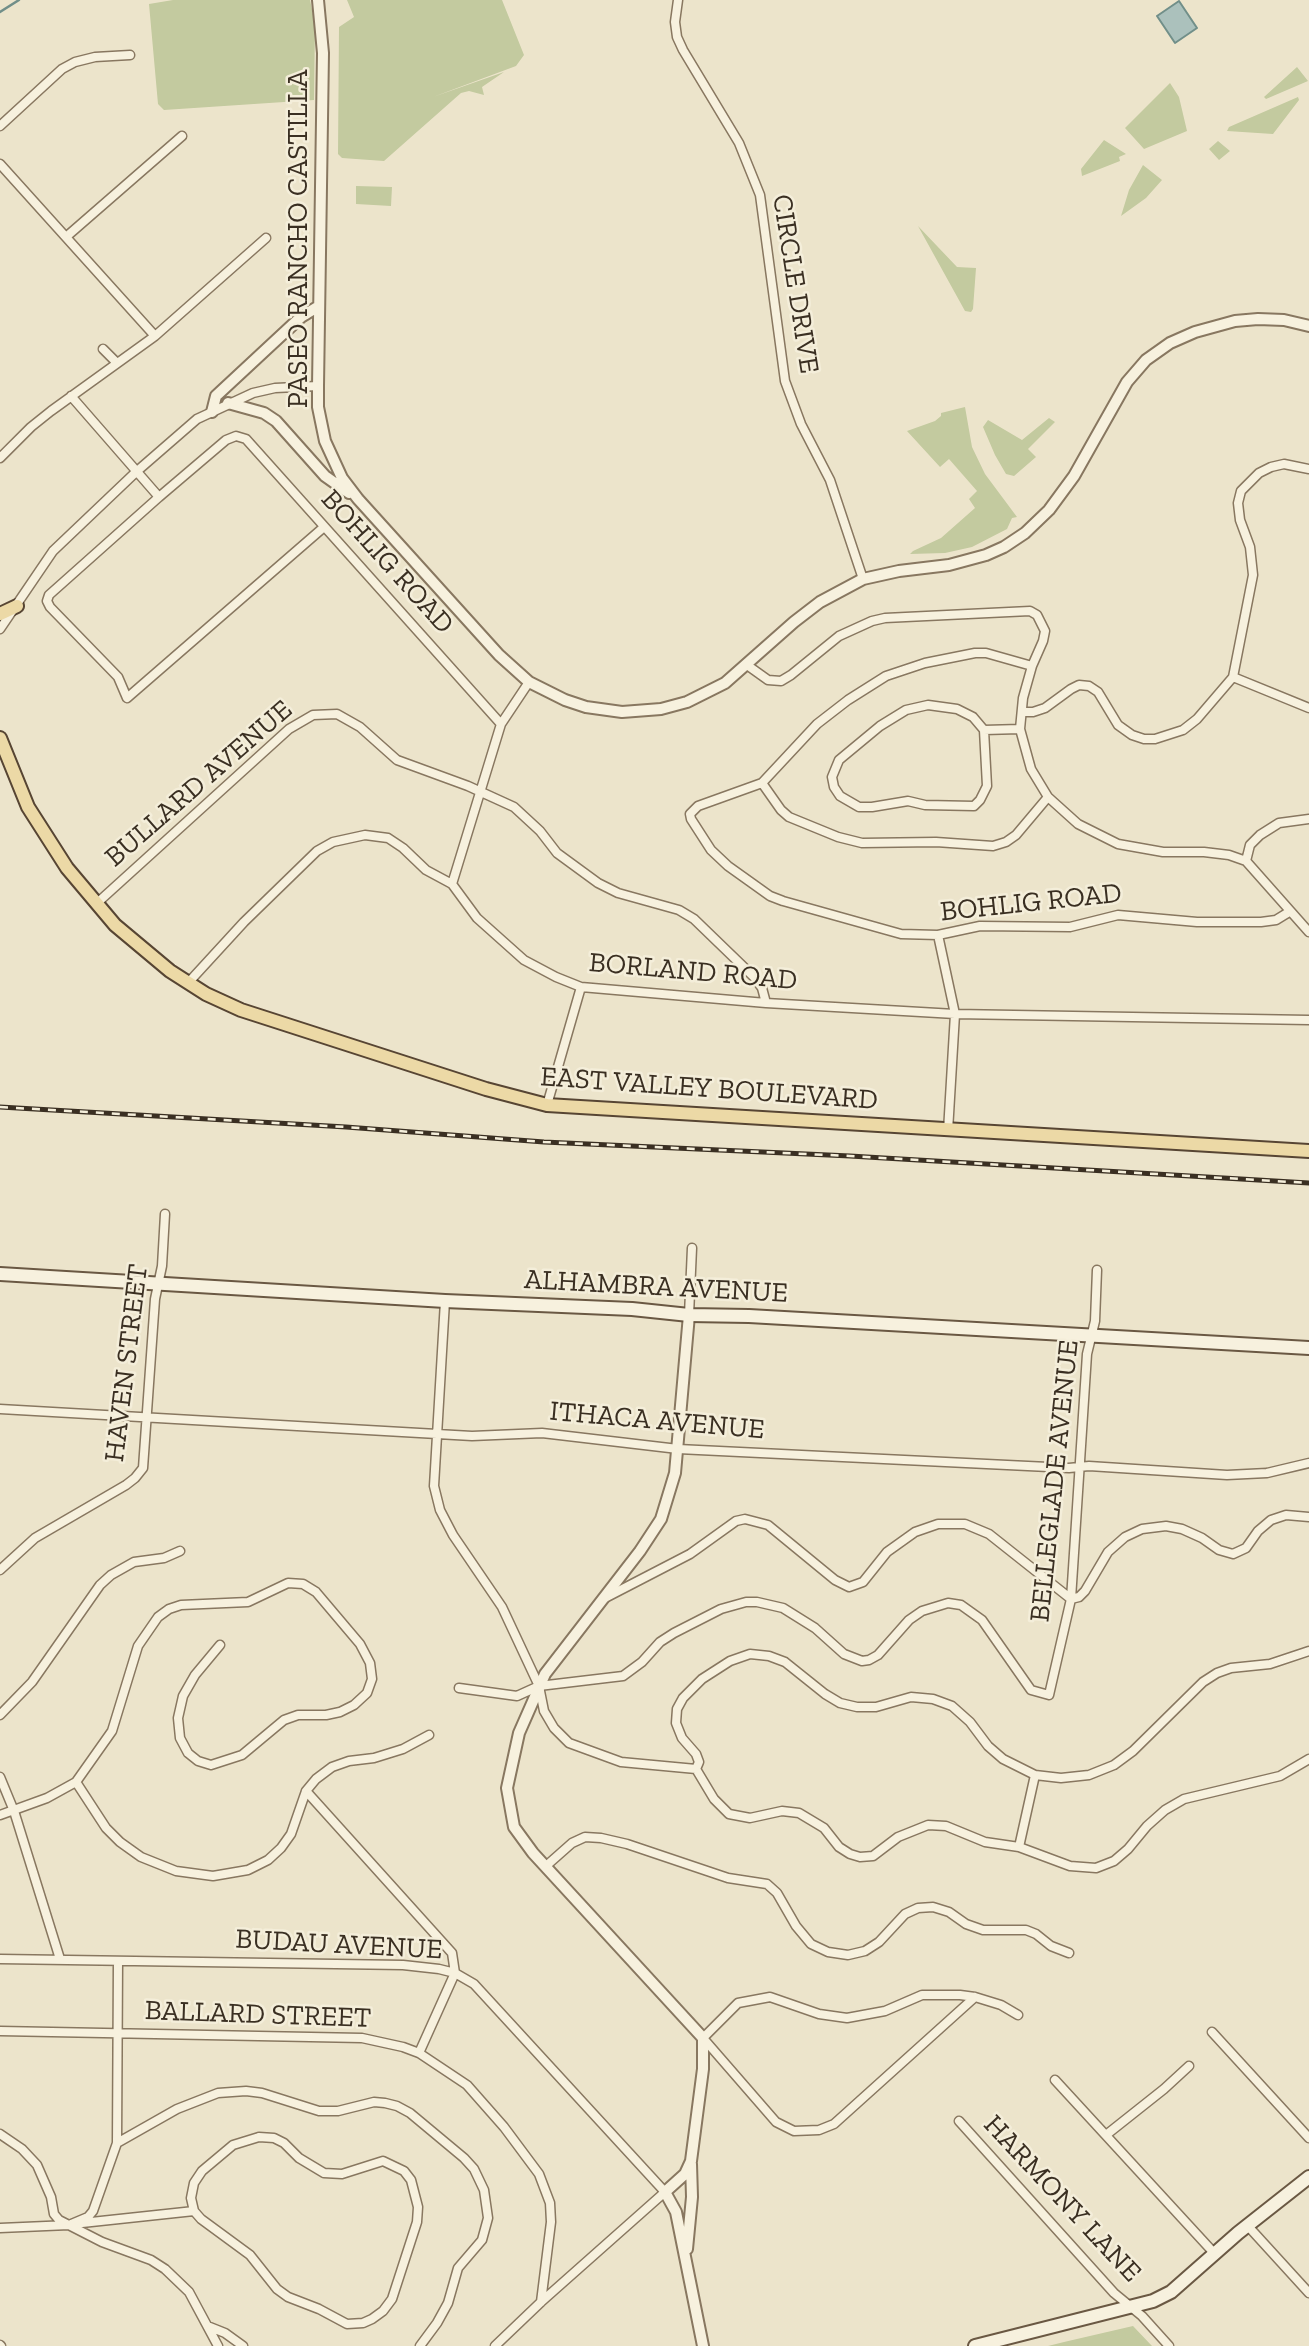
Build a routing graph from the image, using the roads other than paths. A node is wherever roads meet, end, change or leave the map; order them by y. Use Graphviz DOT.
graph roads {
  1 [pos="318,0"];
  2 [pos="678,0"];
  3 [pos="130,55"];
  4 [pos="0,126"];
  5 [pos="182,136"];
  6 [pos="0,164"];
  7 [pos="66,237"];
  8 [pos="266,237"];
  9 [pos="318,306"];
  10 [pos="1309,326"];
  11 [pos="155,336"];
  12 [pos="103,349"];
  13 [pos="116,362"];
  14 [pos="318,386"];
  15 [pos="71,396"];
  16 [pos="228,403"];
  17 [pos="212,412"];
  18 [pos="1,455"];
  19 [pos="1309,468"];
  20 [pos="136,472"];
  21 [pos="159,497"];
  22 [pos="358,499"];
  23 [pos="324,527"];
  24 [pos="863,579"];
  25 [pos="17,606"];
  26 [pos="0,614"];
  27 [pos="0,629"];
  28 [pos="747,665"];
  29 [pos="1032,666"];
  30 [pos="1233,677"];
  31 [pos="529,682"];
  32 [pos="1309,708"];
  33 [pos="1021,712"];
  34 [pos="500,724"];
  35 [pos="1020,729"];
  36 [pos="984,730"];
  37 [pos="0,738"];
  38 [pos="762,783"];
  39 [pos="481,792"];
  40 [pos="1048,797"];
  41 [pos="1309,819"];
  42 [pos="1246,861"];
  43 [pos="452,884"];
  44 [pos="96,904"];
  45 [pos="1289,912"];
  46 [pos="1309,932"];
  47 [pos="938,935"];
  48 [pos="188,983"];
  49 [pos="581,988"];
  50 [pos="766,1003"];
  51 [pos="955,1014"];
  52 [pos="1309,1020"];
  53 [pos="547,1105"];
  54 [pos="948,1131"];
  55 [pos="1309,1151"];
  56 [pos="165,1214"];
  57 [pos="692,1248"];
  58 [pos="1097,1270"];
  59 [pos="0,1274"];
  60 [pos="159,1284"];
  61 [pos="445,1301"];
  62 [pos="690,1315"];
  63 [pos="1091,1337"];
  64 [pos="1309,1348"];
  65 [pos="0,1409"];
  66 [pos="147,1416"];
  67 [pos="438,1434"];
  68 [pos="678,1449"];
  69 [pos="1309,1463"];
  70 [pos="1079,1467"];
  71 [pos="1309,1517"];
  72 [pos="180,1551"];
  73 [pos="0,1570"];
  74 [pos="602,1599"];
  75 [pos="1071,1599"];
  76 [pos="220,1645"];
  77 [pos="1309,1651"];
  78 [pos="539,1686"];
  79 [pos="459,1688"];
  80 [pos="0,1714"];
  81 [pos="429,1735"];
  82 [pos="1309,1759"];
  83 [pos="696,1769"];
  84 [pos="1035,1775"];
  85 [pos="0,1777"];
  86 [pos="76,1782"];
  87 [pos="306,1791"];
  88 [pos="14,1811"];
  89 [pos="0,1815"];
  90 [pos="1019,1847"];
  91 [pos="546,1866"];
  92 [pos="1069,1953"];
  93 [pos="0,1959"];
  94 [pos="60,1959"];
  95 [pos="118,1961"];
  96 [pos="455,1973"];
  97 [pos="975,1997"];
  98 [pos="1018,2015"];
  99 [pos="0,2031"];
  100 [pos="1212,2032"];
  101 [pos="118,2034"];
  102 [pos="703,2038"];
  103 [pos="419,2053"];
  104 [pos="1188,2066"];
  105 [pos="1055,2080"];
  106 [pos="959,2121"];
  107 [pos="0,2134"];
  108 [pos="1107,2135"];
  109 [pos="1309,2138"];
  110 [pos="117,2143"];
  111 [pos="691,2161"];
  112 [pos="1309,2177"];
  113 [pos="665,2192"];
  114 [pos="194,2211"];
  115 [pos="69,2225"];
  116 [pos="1247,2225"];
  117 [pos="0,2228"];
  118 [pos="1214,2253"];
  119 [pos="686,2259"];
  120 [pos="1309,2293"];
  121 [pos="541,2302"];
  122 [pos="1132,2308"];
  123 [pos="210,2328"];
  124 [pos="218,2346"];
  125 [pos="243,2346"];
  126 [pos="420,2346"];
  127 [pos="495,2346"];
  128 [pos="703,2346"];
  129 [pos="975,2346"];
  130 [pos="1169,2346"];
  1 -- 9 [label="street, PASEO RANCHO CASTILLA"];
  2 -- 24 [label="street, CIRCLE DRIVE"];
  3 -- 4 [label="street"];
  5 -- 7 [label="street"];
  6 -- 7 [label="street"];
  7 -- 11 [label="street"];
  8 -- 11 [label="street"];
  9 -- 14 [label="street, PASEO RANCHO CASTILLA"];
  9 -- 17 [label="street"];
  10 -- 24 [label="street, PASEO RANCHO CASTILLA"];
  11 -- 13 [label="street"];
  12 -- 13 [label="street"];
  13 -- 15 [label="street"];
  14 -- 16 [label="street"];
  14 -- 22 [label="street, PASEO RANCHO CASTILLA"];
  15 -- 18 [label="street"];
  15 -- 20 [label="street"];
  16 -- 17 [label="street"];
  16 -- 22 [label="street"];
  17 -- 20 [label="street"];
  19 -- 30 [label="street"];
  20 -- 21 [label="street"];
  20 -- 25 [label="street"];
  21 -- 23 [label="street, BOHLIG ROAD"];
  21 -- 23 [label="street"];
  22 -- 31 [label="street, PASEO RANCHO CASTILLA"];
  23 -- 34 [label="street, BOHLIG ROAD"];
  24 -- 28 [label="street, PASEO RANCHO CASTILLA"];
  25 -- 26 [label="main road"];
  25 -- 27 [label="street"];
  28 -- 29 [label="street"];
  28 -- 31 [label="street, PASEO RANCHO CASTILLA"];
  29 -- 33 [label="street"];
  29 -- 38 [label="street"];
  30 -- 32 [label="street"];
  30 -- 33 [label="street"];
  31 -- 34 [label="street"];
  33 -- 35 [label="street"];
  34 -- 39 [label="street"];
  35 -- 36 [label="street"];
  35 -- 40 [label="street"];
  36 -- 36 [label="street"];
  37 -- 44 [label="main road, EAST VALLEY BOULEVARD"];
  38 -- 40 [label="street"];
  38 -- 47 [label="street, BOHLIG ROAD"];
  39 -- 43 [label="street"];
  39 -- 44 [label="street, BULLARD AVENUE"];
  39 -- 50 [label="street"];
  40 -- 42 [label="street"];
  41 -- 42 [label="street"];
  42 -- 45 [label="street"];
  43 -- 48 [label="street, BORLAND ROAD"];
  43 -- 49 [label="street, BORLAND ROAD"];
  44 -- 48 [label="main road, EAST VALLEY BOULEVARD"];
  45 -- 46 [label="street"];
  45 -- 47 [label="street, BOHLIG ROAD"];
  47 -- 51 [label="street"];
  48 -- 53 [label="main road, EAST VALLEY BOULEVARD"];
  49 -- 50 [label="street, BORLAND ROAD"];
  49 -- 53 [label="street"];
  50 -- 51 [label="street, BORLAND ROAD"];
  51 -- 52 [label="street, BORLAND ROAD"];
  51 -- 54 [label="street"];
  53 -- 54 [label="main road, EAST VALLEY BOULEVARD"];
  54 -- 55 [label="main road, EAST VALLEY BOULEVARD"];
  56 -- 60 [label="street, HAVEN STREET"];
  57 -- 62 [label="street"];
  58 -- 63 [label="street, BELLEGLADE AVENUE"];
  59 -- 60 [label="main road, ALHAMBRA AVENUE"];
  60 -- 61 [label="main road, ALHAMBRA AVENUE"];
  60 -- 66 [label="street, HAVEN STREET"];
  61 -- 62 [label="main road, ALHAMBRA AVENUE"];
  61 -- 67 [label="street"];
  62 -- 63 [label="main road, ALHAMBRA AVENUE"];
  62 -- 68 [label="street"];
  63 -- 64 [label="main road, ALHAMBRA AVENUE"];
  63 -- 70 [label="street, BELLEGLADE AVENUE"];
  65 -- 66 [label="street, ITHACA AVENUE"];
  66 -- 67 [label="street, ITHACA AVENUE"];
  66 -- 73 [label="street, HAVEN STREET"];
  67 -- 68 [label="street, ITHACA AVENUE"];
  67 -- 78 [label="street"];
  68 -- 70 [label="street, ITHACA AVENUE"];
  68 -- 74 [label="street"];
  69 -- 70 [label="street, ITHACA AVENUE"];
  70 -- 75 [label="street, BELLEGLADE AVENUE"];
  71 -- 75 [label="street"];
  72 -- 80 [label="street"];
  74 -- 75 [label="street"];
  74 -- 78 [label="street"];
  75 -- 78 [label="street, BELLEGLADE AVENUE"];
  76 -- 86 [label="street"];
  77 -- 84 [label="street"];
  78 -- 79 [label="street"];
  78 -- 83 [label="street"];
  78 -- 91 [label="street"];
  81 -- 87 [label="street"];
  82 -- 90 [label="street"];
  83 -- 84 [label="street"];
  83 -- 90 [label="street"];
  84 -- 90 [label="street"];
  85 -- 88 [label="street"];
  86 -- 87 [label="street"];
  86 -- 88 [label="street"];
  87 -- 96 [label="street"];
  88 -- 89 [label="street"];
  88 -- 94 [label="street"];
  91 -- 92 [label="street"];
  91 -- 102 [label="street"];
  93 -- 94 [label="street, BUDAU AVENUE"];
  94 -- 95 [label="street, BUDAU AVENUE"];
  95 -- 96 [label="street, BUDAU AVENUE"];
  95 -- 101 [label="street"];
  96 -- 103 [label="street"];
  96 -- 113 [label="street, BUDAU AVENUE"];
  97 -- 98 [label="street"];
  97 -- 102 [label="street"];
  97 -- 102 [label="street"];
  99 -- 101 [label="street, BALLARD STREET"];
  100 -- 109 [label="street"];
  101 -- 103 [label="street, BALLARD STREET"];
  101 -- 110 [label="street"];
  102 -- 111 [label="street"];
  103 -- 121 [label="street, BALLARD STREET"];
  104 -- 108 [label="street"];
  105 -- 108 [label="street"];
  106 -- 122 [label="street, HARMONY LANE"];
  107 -- 115 [label="street"];
  108 -- 118 [label="street"];
  110 -- 115 [label="street"];
  110 -- 126 [label="street"];
  111 -- 113 [label="street"];
  111 -- 119 [label="street"];
  112 -- 116 [label="main road"];
  113 -- 119 [label="street"];
  113 -- 121 [label="street"];
  114 -- 114 [label="street"];
  114 -- 115 [label="street"];
  115 -- 117 [label="street"];
  115 -- 123 [label="street"];
  116 -- 118 [label="main road"];
  116 -- 120 [label="street"];
  118 -- 122 [label="main road"];
  119 -- 128 [label="street"];
  121 -- 127 [label="street"];
  122 -- 129 [label="main road"];
  122 -- 130 [label="street, HARMONY LANE"];
  123 -- 124 [label="street"];
  123 -- 125 [label="street"];
}
